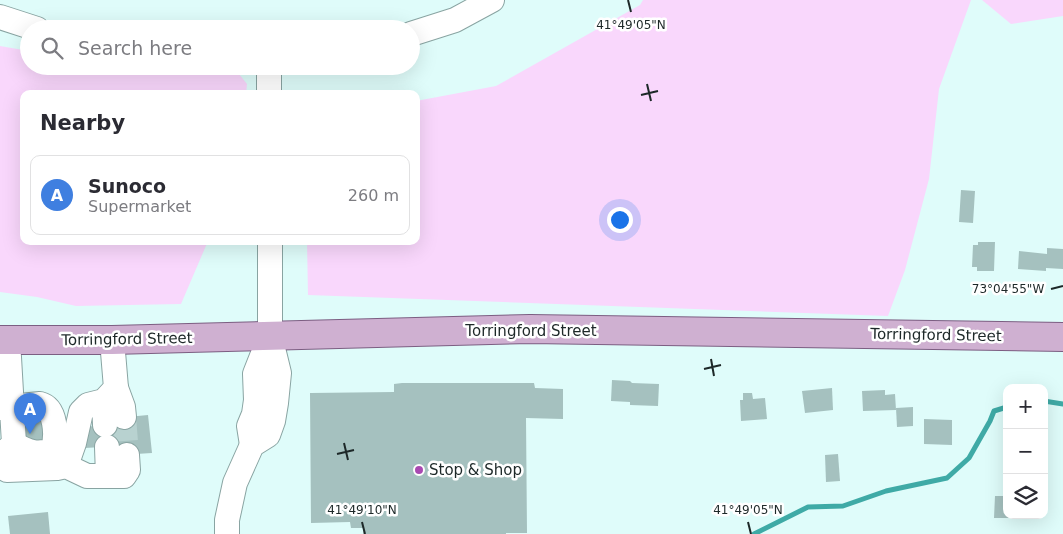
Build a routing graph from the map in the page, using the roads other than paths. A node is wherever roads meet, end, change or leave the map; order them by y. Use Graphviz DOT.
graph roads {
  1 [pos="492,0"];
  2 [pos="0,17"];
  3 [pos="20,23"];
  4 [pos="420,31"];
  5 [pos="269,75"];
  6 [pos="269,90"];
  7 [pos="270,245"];
  8 [pos="270,336"];
  9 [pos="1063,337"];
  10 [pos="4,340"];
  11 [pos="112,340"];
  12 [pos="110,395"];
  13 [pos="6,408"];
  14 [pos="7,449"];
  15 [pos="66,466"];
  16 [pos="227,534"];
  1 -- 4 [label="lane"];
  2 -- 3 [label="lane"];
  5 -- 6 [label="lane"];
  7 -- 8 [label="lane"];
  8 -- 9 [label="main road, Torringford Street"];
  8 -- 11 [label="main road, Torringford Street"];
  8 -- 16 [label="lane"];
  10 -- 11 [label="main road, Torringford Street"];
  10 -- 13 [label="lane"];
  11 -- 12 [label="lane"];
  12 -- 15 [label="lane"];
  12 -- 15 [label="lane"];
  13 -- 14 [label="lane"];
  13 -- 14 [label="lane"];
  14 -- 15 [label="lane"];
}
